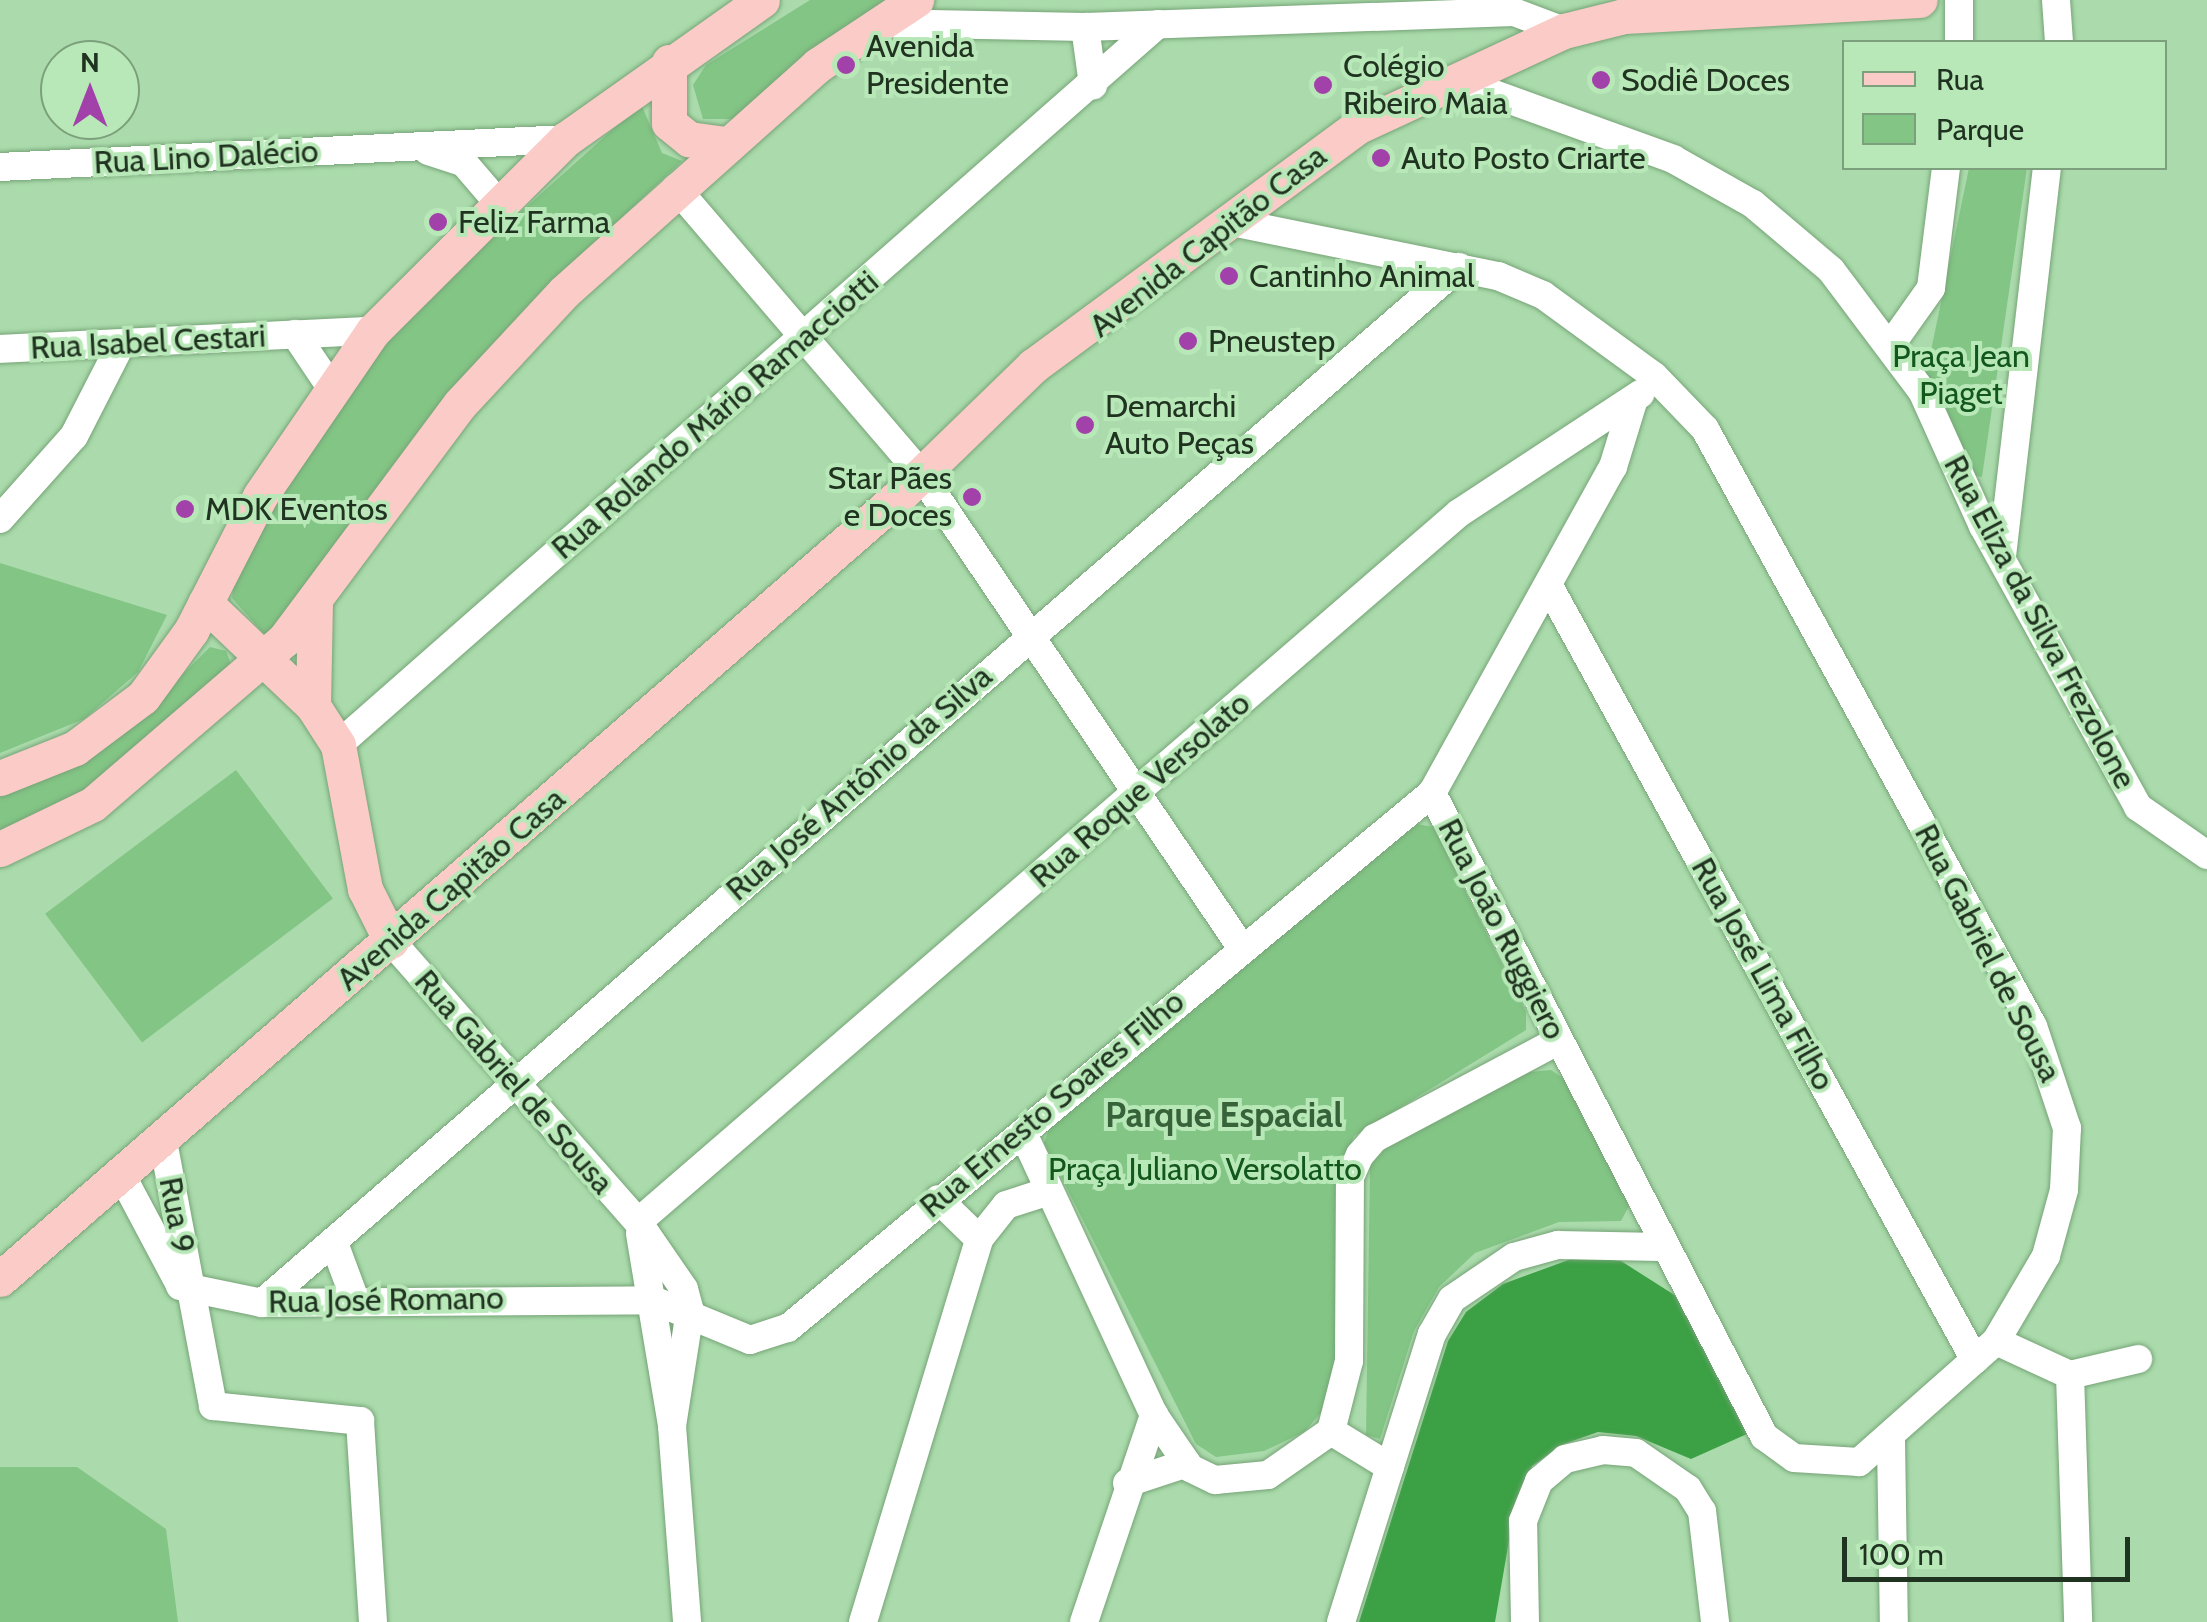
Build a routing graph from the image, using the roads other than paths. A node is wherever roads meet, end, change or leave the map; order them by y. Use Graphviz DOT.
graph roads {
  1 [pos="762,0"];
  2 [pos="916,0"];
  3 [pos="950,0"];
  4 [pos="1920,0"];
  5 [pos="1959,0"];
  6 [pos="2056,0"];
  7 [pos="729,10"];
  8 [pos="878,22"];
  9 [pos="1158,24"];
  10 [pos="972,25"];
  11 [pos="1085,27"];
  12 [pos="1564,31"];
  13 [pos="1959,40"];
  14 [pos="2060,40"];
  15 [pos="669,62"];
  16 [pos="1458,81"];
  17 [pos="1093,85"];
  18 [pos="566,139"];
  19 [pos="724,144"];
  20 [pos="412,146"];
  21 [pos="0,167"];
  22 [pos="1946,170"];
  23 [pos="2047,170"];
  24 [pos="676,188"];
  25 [pos="500,205"];
  26 [pos="1226,221"];
  27 [pos="1459,266"];
  28 [pos="373,331"];
  29 [pos="295,334"];
  30 [pos="804,336"];
  31 [pos="120,346"];
  32 [pos="1890,346"];
  33 [pos="0,350"];
  34 [pos="1654,376"];
  35 [pos="330,386"];
  36 [pos="1633,402"];
  37 [pos="915,484"];
  38 [pos="0,519"];
  39 [pos="2002,556"];
  40 [pos="1550,588"];
  41 [pos="205,603"];
  42 [pos="315,604"];
  43 [pos="1029,636"];
  44 [pos="260,660"];
  45 [pos="313,706"];
  46 [pos="338,745"];
  47 [pos="0,778"];
  48 [pos="1432,793"];
  49 [pos="1136,794"];
  50 [pos="0,849"];
  51 [pos="2207,855"];
  52 [pos="391,941"];
  53 [pos="1239,944"];
  54 [pos="1559,1040"];
  55 [pos="513,1081"];
  56 [pos="1023,1134"];
  57 [pos="163,1142"];
  58 [pos="122,1176"];
  59 [pos="1049,1191"];
  60 [pos="938,1199"];
  61 [pos="638,1222"];
  62 [pos="979,1239"];
  63 [pos="334,1243"];
  64 [pos="1661,1247"];
  65 [pos="0,1279"];
  66 [pos="187,1288"];
  67 [pos="595,1299"];
  68 [pos="653,1300"];
  69 [pos="356,1302"];
  70 [pos="262,1303"];
  71 [pos="690,1311"];
  72 [pos="1996,1341"];
  73 [pos="2138,1359"];
  74 [pos="1975,1360"];
  75 [pos="2070,1375"];
  76 [pos="1154,1415"];
  77 [pos="672,1426"];
  78 [pos="1331,1432"];
  79 [pos="1891,1441"];
  80 [pos="1186,1463"];
  81 [pos="1390,1468"];
  82 [pos="1127,1483"];
  83 [pos="374,1622"];
  84 [pos="688,1622"];
  85 [pos="863,1622"];
  86 [pos="1084,1622"];
  87 [pos="1341,1622"];
  88 [pos="1525,1622"];
  89 [pos="1715,1622"];
  90 [pos="1894,1622"];
  91 [pos="2078,1622"];
  1 -- 7 [label="main road"];
  2 -- 8 [label="main road"];
  3 -- 10 [label="street"];
  4 -- 12 [label="main road, Avenida Capitão Casa"];
  5 -- 13 [label="street"];
  6 -- 14 [label="street"];
  7 -- 15 [label="main road"];
  8 -- 10 [label="street"];
  8 -- 19 [label="main road"];
  9 -- 11 [label="street"];
  9 -- 12 [label="street"];
  9 -- 17 [label="street, Rua Rolando Mário Ramacciotti"];
  10 -- 11 [label="street"];
  11 -- 17 [label="street"];
  12 -- 16 [label="main road, Avenida Capitão Casa"];
  15 -- 18 [label="main road"];
  15 -- 19 [label="main road"];
  16 -- 26 [label="main road, Avenida Capitão Casa"];
  16 -- 32 [label="street, Rua Eliza da Silva Frezolone"];
  17 -- 30 [label="street, Rua Rolando Mário Ramacciotti"];
  18 -- 20 [label="street, Rua Lino Dalécio"];
  18 -- 25 [label="main road"];
  19 -- 24 [label="main road"];
  20 -- 21 [label="street, Rua Lino Dalécio"];
  20 -- 25 [label="street, Rua Lino Dalécio"];
  22 -- 32 [label="street"];
  23 -- 39 [label="street"];
  24 -- 30 [label="street"];
  24 -- 42 [label="main road"];
  25 -- 28 [label="main road"];
  26 -- 27 [label="street, Rua Gabriel de Sousa"];
  26 -- 37 [label="main road, Avenida Capitão Casa"];
  27 -- 34 [label="street, Rua Gabriel de Sousa"];
  27 -- 43 [label="street, Rua José Antônio da Silva"];
  28 -- 29 [label="street, Rua Isabel Cestari"];
  28 -- 35 [label="main road"];
  29 -- 31 [label="street, Rua Isabel Cestari"];
  29 -- 35 [label="street, Rua Isabel Cestari"];
  30 -- 37 [label="street"];
  30 -- 46 [label="street, Rua Rolando Mário Ramacciotti"];
  31 -- 33 [label="street, Rua Isabel Cestari"];
  31 -- 38 [label="street"];
  32 -- 39 [label="street, Rua Eliza da Silva Frezolone"];
  34 -- 36 [label="street, Rua Roque Versolato"];
  34 -- 72 [label="street, Rua Gabriel de Sousa"];
  35 -- 41 [label="main road"];
  36 -- 40 [label="street, Rua João Ruggiero"];
  36 -- 49 [label="street, Rua Roque Versolato"];
  37 -- 43 [label="street"];
  37 -- 52 [label="main road, Avenida Capitão Casa"];
  39 -- 51 [label="street, Rua Eliza da Silva Frezolone"];
  40 -- 48 [label="street, Rua João Ruggiero"];
  40 -- 74 [label="street, Rua José Lima Filho"];
  41 -- 44 [label="main road"];
  41 -- 47 [label="main road"];
  42 -- 44 [label="main road"];
  42 -- 45 [label="main road"];
  43 -- 49 [label="street"];
  43 -- 55 [label="street, Rua José Antônio da Silva"];
  44 -- 45 [label="main road"];
  44 -- 50 [label="main road"];
  45 -- 46 [label="main road"];
  46 -- 52 [label="main road"];
  48 -- 53 [label="street, Rua Ernesto Soares Filho"];
  48 -- 54 [label="street, Rua João Ruggiero"];
  49 -- 53 [label="street"];
  49 -- 61 [label="street, Rua Roque Versolato"];
  52 -- 55 [label="street, Rua Gabriel de Sousa"];
  52 -- 57 [label="main road, Avenida Capitão Casa"];
  53 -- 56 [label="street, Rua Ernesto Soares Filho"];
  54 -- 64 [label="street, Rua João Ruggiero"];
  54 -- 78 [label="street"];
  55 -- 61 [label="street, Rua Gabriel de Sousa"];
  55 -- 63 [label="street, Rua José Antônio da Silva"];
  56 -- 59 [label="street"];
  56 -- 60 [label="street, Rua Ernesto Soares Filho"];
  57 -- 58 [label="main road, Avenida Capitão Casa"];
  57 -- 66 [label="street, Rua 9"];
  58 -- 65 [label="main road, Avenida Capitão Casa"];
  58 -- 66 [label="street, Rua 9"];
  59 -- 62 [label="street"];
  59 -- 76 [label="street"];
  60 -- 62 [label="street"];
  60 -- 71 [label="street, Rua Ernesto Soares Filho"];
  61 -- 67 [label="street"];
  61 -- 68 [label="street, Rua Gabriel de Sousa"];
  61 -- 71 [label="street, Rua Gabriel de Sousa"];
  62 -- 85 [label="street"];
  63 -- 69 [label="street"];
  63 -- 70 [label="street, Rua José Antônio da Silva"];
  64 -- 79 [label="street, Rua Gabriel de Sousa"];
  64 -- 81 [label="street"];
  66 -- 70 [label="street, Rua José Romano"];
  66 -- 83 [label="street"];
  67 -- 68 [label="street, Rua José Romano"];
  67 -- 69 [label="street, Rua José Romano"];
  68 -- 71 [label="street, Rua Ernesto Soares Filho"];
  68 -- 77 [label="street, Rua Gabriel de Sousa"];
  69 -- 70 [label="street, Rua José Romano"];
  71 -- 77 [label="street, Rua Gabriel de Sousa"];
  72 -- 74 [label="street, Rua Gabriel de Sousa"];
  72 -- 75 [label="street"];
  73 -- 75 [label="street"];
  74 -- 79 [label="street, Rua Gabriel de Sousa"];
  75 -- 91 [label="street"];
  76 -- 80 [label="street"];
  76 -- 82 [label="street"];
  77 -- 84 [label="street, Rua Gabriel de Sousa"];
  78 -- 80 [label="street"];
  78 -- 81 [label="street"];
  79 -- 90 [label="street"];
  80 -- 82 [label="street"];
  81 -- 87 [label="street"];
  82 -- 86 [label="street"];
  88 -- 89 [label="street"];
}
